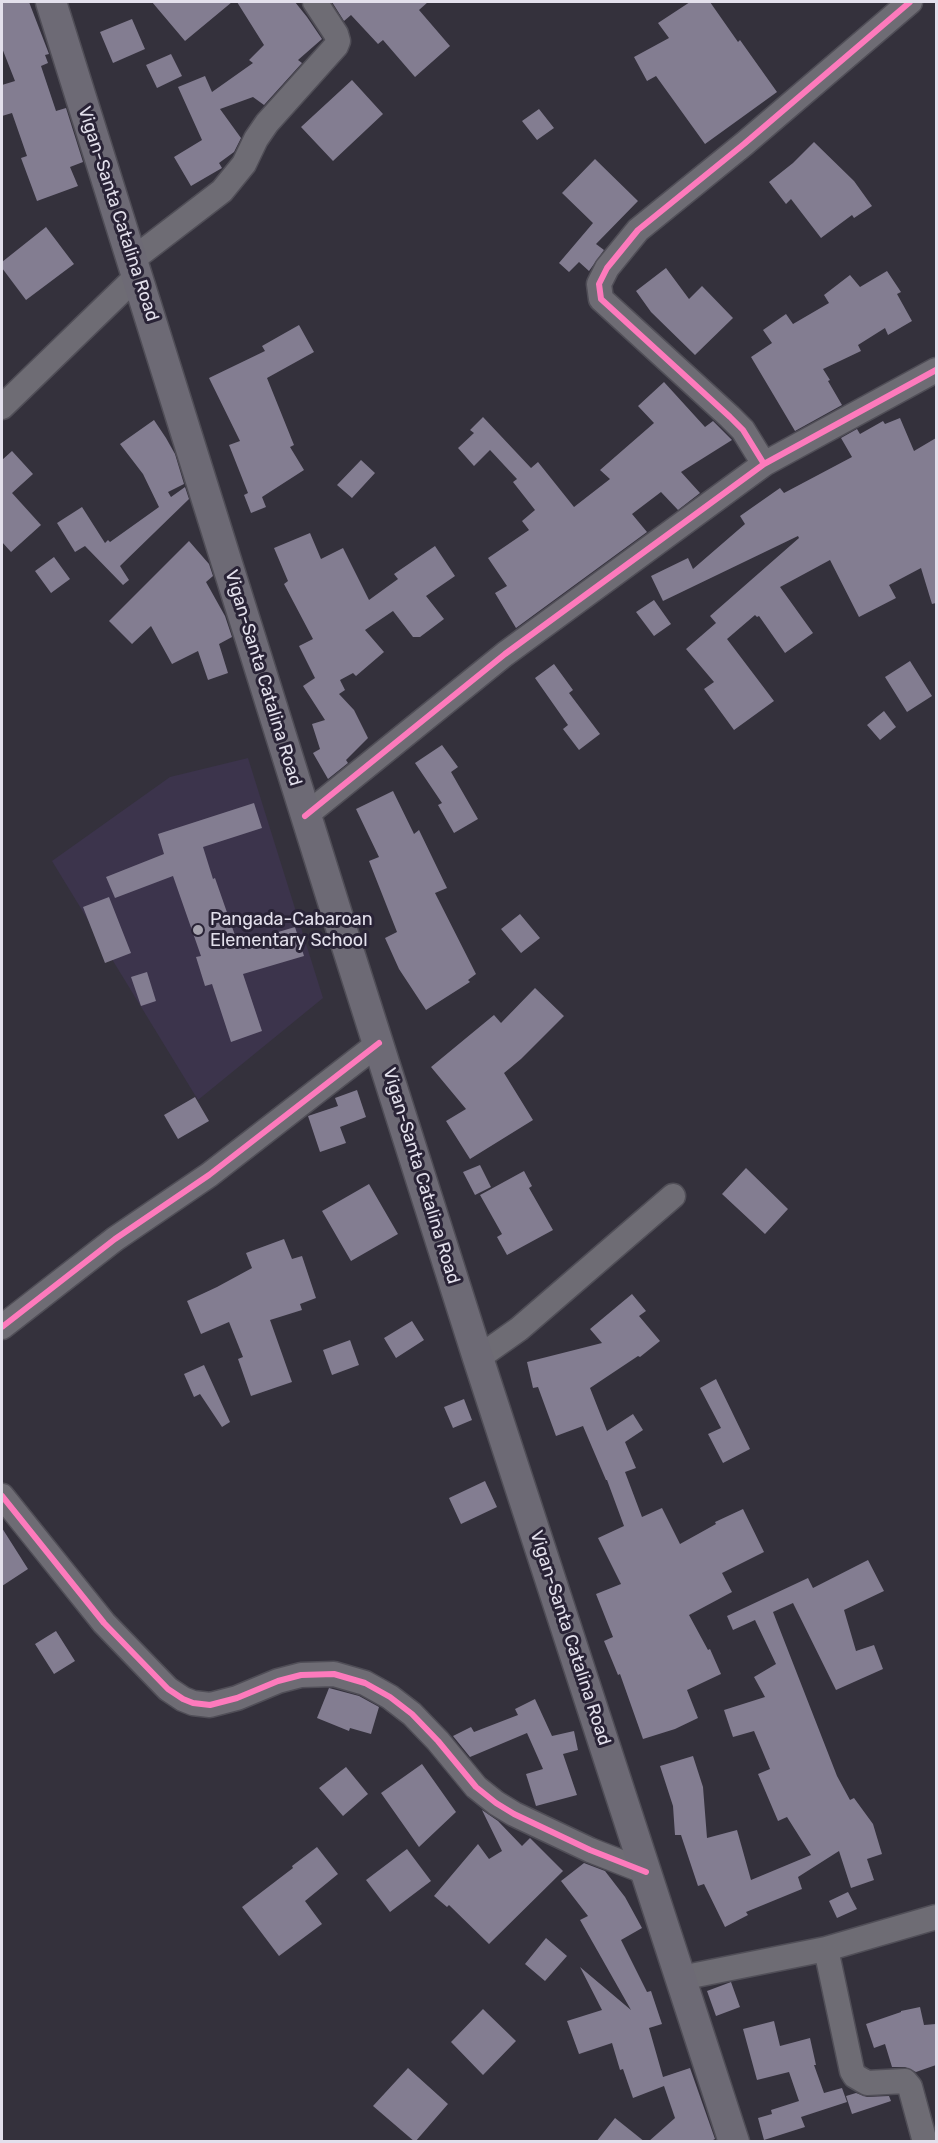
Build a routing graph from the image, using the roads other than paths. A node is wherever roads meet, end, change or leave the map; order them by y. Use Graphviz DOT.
graph roads {
  1 [pos="51,2"];
  2 [pos="315,2"];
  3 [pos="910,2"];
  4 [pos="135,268"];
  5 [pos="936,370"];
  6 [pos="2,407"];
  7 [pos="764,464"];
  8 [pos="305,816"];
  9 [pos="379,1043"];
  10 [pos="673,1196"];
  11 [pos="2,1327"];
  12 [pos="478,1358"];
  13 [pos="2,1496"];
  14 [pos="645,1872"];
  15 [pos="936,1917"];
  16 [pos="826,1949"];
  17 [pos="681,1978"];
  18 [pos="734,2142"];
  19 [pos="925,2142"];
  1 -- 4 [label="main road, Vigan-Santa Catalina Road"];
  2 -- 4 [label="street"];
  3 -- 7 [label="street"];
  4 -- 6 [label="street"];
  4 -- 8 [label="main road, Vigan-Santa Catalina Road"];
  5 -- 7 [label="street"];
  7 -- 8 [label="street"];
  8 -- 9 [label="main road, Vigan-Santa Catalina Road"];
  9 -- 11 [label="street"];
  9 -- 12 [label="main road, Vigan-Santa Catalina Road"];
  10 -- 12 [label="street"];
  12 -- 14 [label="main road, Vigan-Santa Catalina Road"];
  13 -- 14 [label="street"];
  14 -- 17 [label="main road, Vigan-Santa Catalina Road"];
  15 -- 16 [label="street"];
  16 -- 17 [label="street"];
  16 -- 19 [label="street"];
  17 -- 18 [label="main road, Vigan-Santa Catalina Road"];
}
